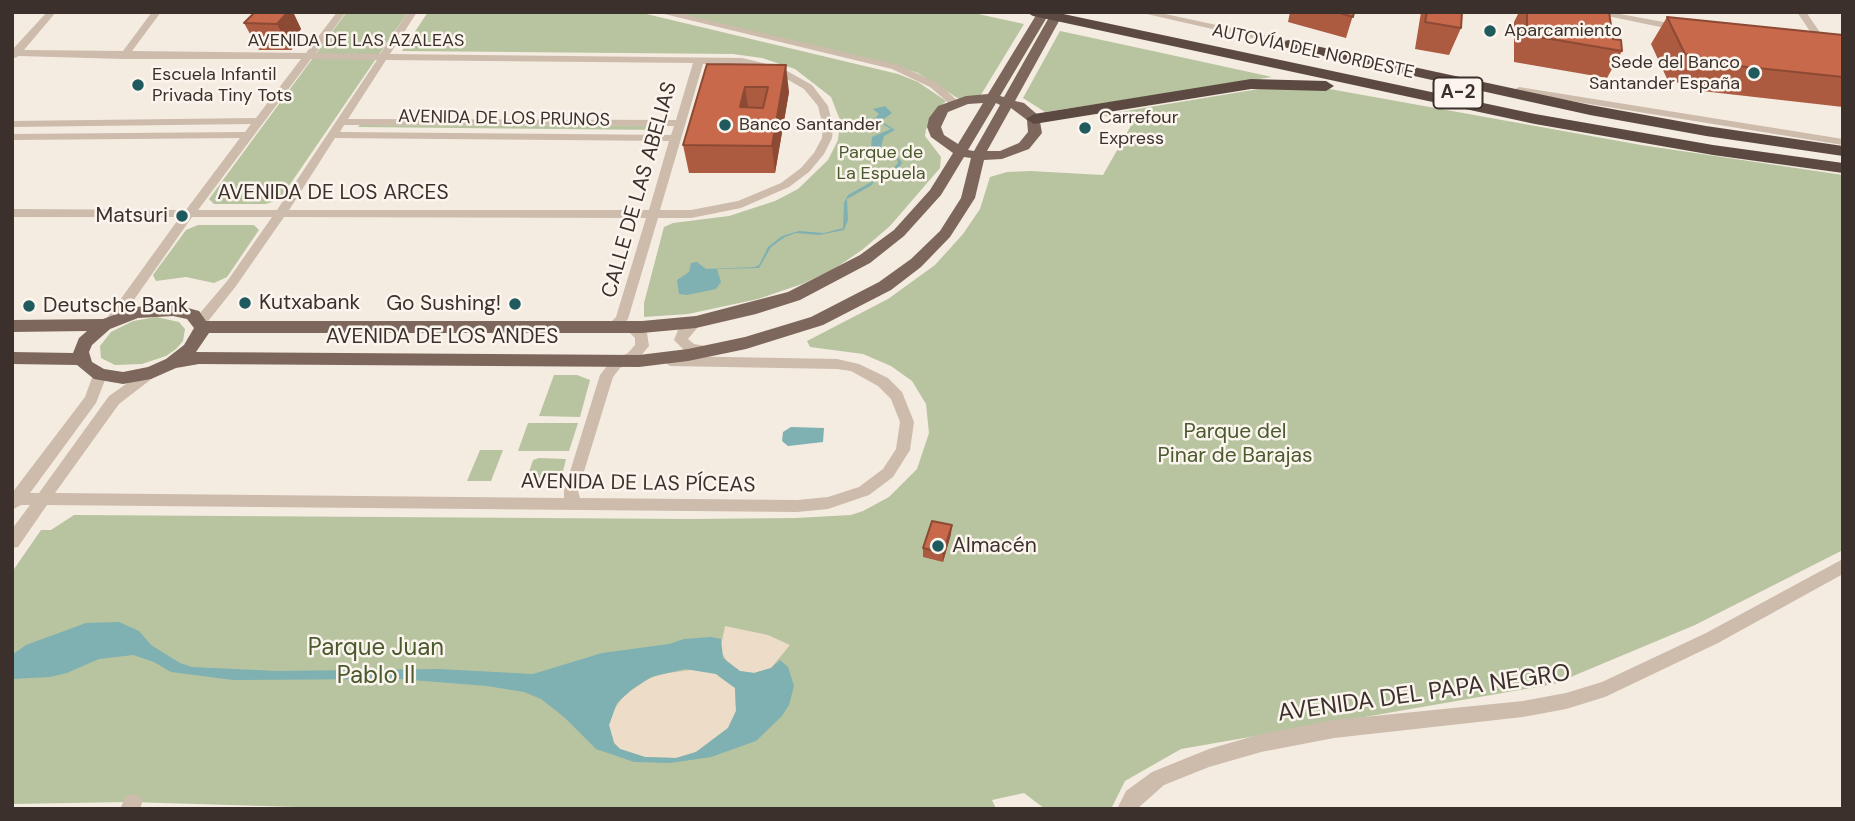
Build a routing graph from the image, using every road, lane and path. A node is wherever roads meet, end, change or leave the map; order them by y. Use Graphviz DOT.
graph roads {
  1 [pos="52,12"];
  2 [pos="157,12"];
  3 [pos="342,12"];
  4 [pos="413,12"];
  5 [pos="660,12"];
  6 [pos="1033,12"];
  7 [pos="1044,12"];
  8 [pos="1058,12"];
  9 [pos="1077,12"];
  10 [pos="1142,12"];
  11 [pos="1592,12"];
  12 [pos="1663,12"];
  13 [pos="1801,12"];
  14 [pos="1671,27"];
  15 [pos="1692,29"];
  16 [pos="1288,44"];
  17 [pos="1823,44"];
  18 [pos="1031,46"];
  19 [pos="14,55"];
  20 [pos="124,55"];
  21 [pos="307,57"];
  22 [pos="384,57"];
  23 [pos="699,59"];
  24 [pos="992,98"];
  25 [pos="1009,102"];
  26 [pos="955,103"];
  27 [pos="1034,119"];
  28 [pos="1535,119"];
  29 [pos="258,121"];
  30 [pos="341,122"];
  31 [pos="680,123"];
  32 [pos="12,124"];
  33 [pos="247,135"];
  34 [pos="333,135"];
  35 [pos="12,136"];
  36 [pos="675,138"];
  37 [pos="1843,142"];
  38 [pos="1843,151"];
  39 [pos="961,152"];
  40 [pos="978,156"];
  41 [pos="1843,158"];
  42 [pos="1843,168"];
  43 [pos="282,211"];
  44 [pos="190,212"];
  45 [pos="12,213"];
  46 [pos="654,214"];
  47 [pos="696,321"];
  48 [pos="108,323"];
  49 [pos="201,325"];
  50 [pos="12,326"];
  51 [pos="631,327"];
  52 [pos="612,328"];
  53 [pos="711,351"];
  54 [pos="12,358"];
  55 [pos="82,359"];
  56 [pos="655,359"];
  57 [pos="620,362"];
  58 [pos="172,363"];
  59 [pos="150,373"];
  60 [pos="100,375"];
  61 [pos="44,498"];
  62 [pos="14,501"];
  63 [pos="576,504"];
  64 [pos="12,542"];
  65 [pos="1843,566"];
  66 [pos="1126,809"];
  1 -- 19 [label="street"];
  2 -- 20 [label="street"];
  3 -- 21 [label="street"];
  4 -- 22 [label="street"];
  5 -- 26 [label="street"];
  6 -- 28 [label="highway, AUTOVÍA DEL NORDESTE / A-2"];
  7 -- 18 [label="main road"];
  8 -- 18 [label="main road"];
  9 -- 41 [label="highway, AUTOVÍA DEL NORDESTE / A-2"];
  10 -- 16 [label="street"];
  11 -- 14 [label="street"];
  12 -- 14 [label="street"];
  13 -- 17 [label="street"];
  14 -- 15 [label="street"];
  16 -- 37 [label="street"];
  16 -- 38 [label="highway"];
  18 -- 24 [label="main road, AVENIDA DE LOS ANDES"];
  18 -- 25 [label="main road, AVENIDA DE LOS ANDES"];
  19 -- 20 [label="street, AVENIDA DE LAS AZALEAS"];
  20 -- 21 [label="street, AVENIDA DE LAS AZALEAS"];
  21 -- 22 [label="street, AVENIDA DE LAS AZALEAS"];
  21 -- 29 [label="street"];
  22 -- 23 [label="street, AVENIDA DE LAS AZALEAS"];
  22 -- 30 [label="street"];
  23 -- 31 [label="street, CALLE DE LAS ABELIAS"];
  23 -- 46 [label="street, AVENIDA DE LAS AZALEAS"];
  24 -- 25 [label="main road"];
  24 -- 26 [label="main road"];
  24 -- 39 [label="main road, AVENIDA DE LOS ANDES"];
  25 -- 27 [label="main road"];
  25 -- 40 [label="main road, AVENIDA DE LOS ANDES"];
  26 -- 39 [label="main road"];
  27 -- 28 [label="highway"];
  27 -- 40 [label="main road"];
  28 -- 42 [label="highway, AUTOVÍA DEL NORDESTE / A-2"];
  29 -- 32 [label="street"];
  29 -- 33 [label="street"];
  30 -- 31 [label="street, AVENIDA DE LOS PRUNOS"];
  30 -- 34 [label="street"];
  31 -- 36 [label="street, CALLE DE LAS ABELIAS"];
  33 -- 35 [label="street"];
  33 -- 44 [label="street"];
  34 -- 36 [label="street, AVENIDA DE LOS PRUNOS"];
  34 -- 43 [label="street"];
  36 -- 46 [label="street, CALLE DE LAS ABELIAS"];
  39 -- 40 [label="main road"];
  39 -- 47 [label="main road, AVENIDA DE LOS ANDES"];
  40 -- 53 [label="main road, AVENIDA DE LOS ANDES"];
  43 -- 44 [label="street, AVENIDA DE LOS ARCES"];
  43 -- 46 [label="street, AVENIDA DE LOS ARCES"];
  43 -- 49 [label="street"];
  44 -- 45 [label="street, AVENIDA DE LOS ARCES"];
  44 -- 48 [label="street"];
  46 -- 52 [label="street, CALLE DE LAS ABELIAS"];
  47 -- 51 [label="main road, AVENIDA DE LOS ANDES"];
  47 -- 53 [label="street"];
  48 -- 49 [label="main road, AVENIDA DE LOS ANDES"];
  48 -- 50 [label="main road"];
  48 -- 55 [label="main road"];
  49 -- 52 [label="main road, AVENIDA DE LOS ANDES"];
  49 -- 58 [label="main road"];
  51 -- 52 [label="main road, AVENIDA DE LOS ANDES"];
  51 -- 57 [label="street"];
  53 -- 56 [label="main road, AVENIDA DE LOS ANDES"];
  54 -- 55 [label="main road"];
  55 -- 60 [label="main road"];
  56 -- 57 [label="main road, AVENIDA DE LOS ANDES"];
  56 -- 63 [label="street, AVENIDA DE LAS PÍCEAS"];
  57 -- 58 [label="main road, AVENIDA DE LOS ANDES"];
  57 -- 63 [label="street"];
  58 -- 59 [label="main road"];
  59 -- 60 [label="main road"];
  59 -- 61 [label="street"];
  60 -- 62 [label="street"];
  61 -- 62 [label="street, AVENIDA DE LAS PÍCEAS"];
  61 -- 63 [label="street, AVENIDA DE LAS PÍCEAS"];
  61 -- 64 [label="street"];
  65 -- 66 [label="street, AVENIDA DEL PAPA NEGRO"];
}
